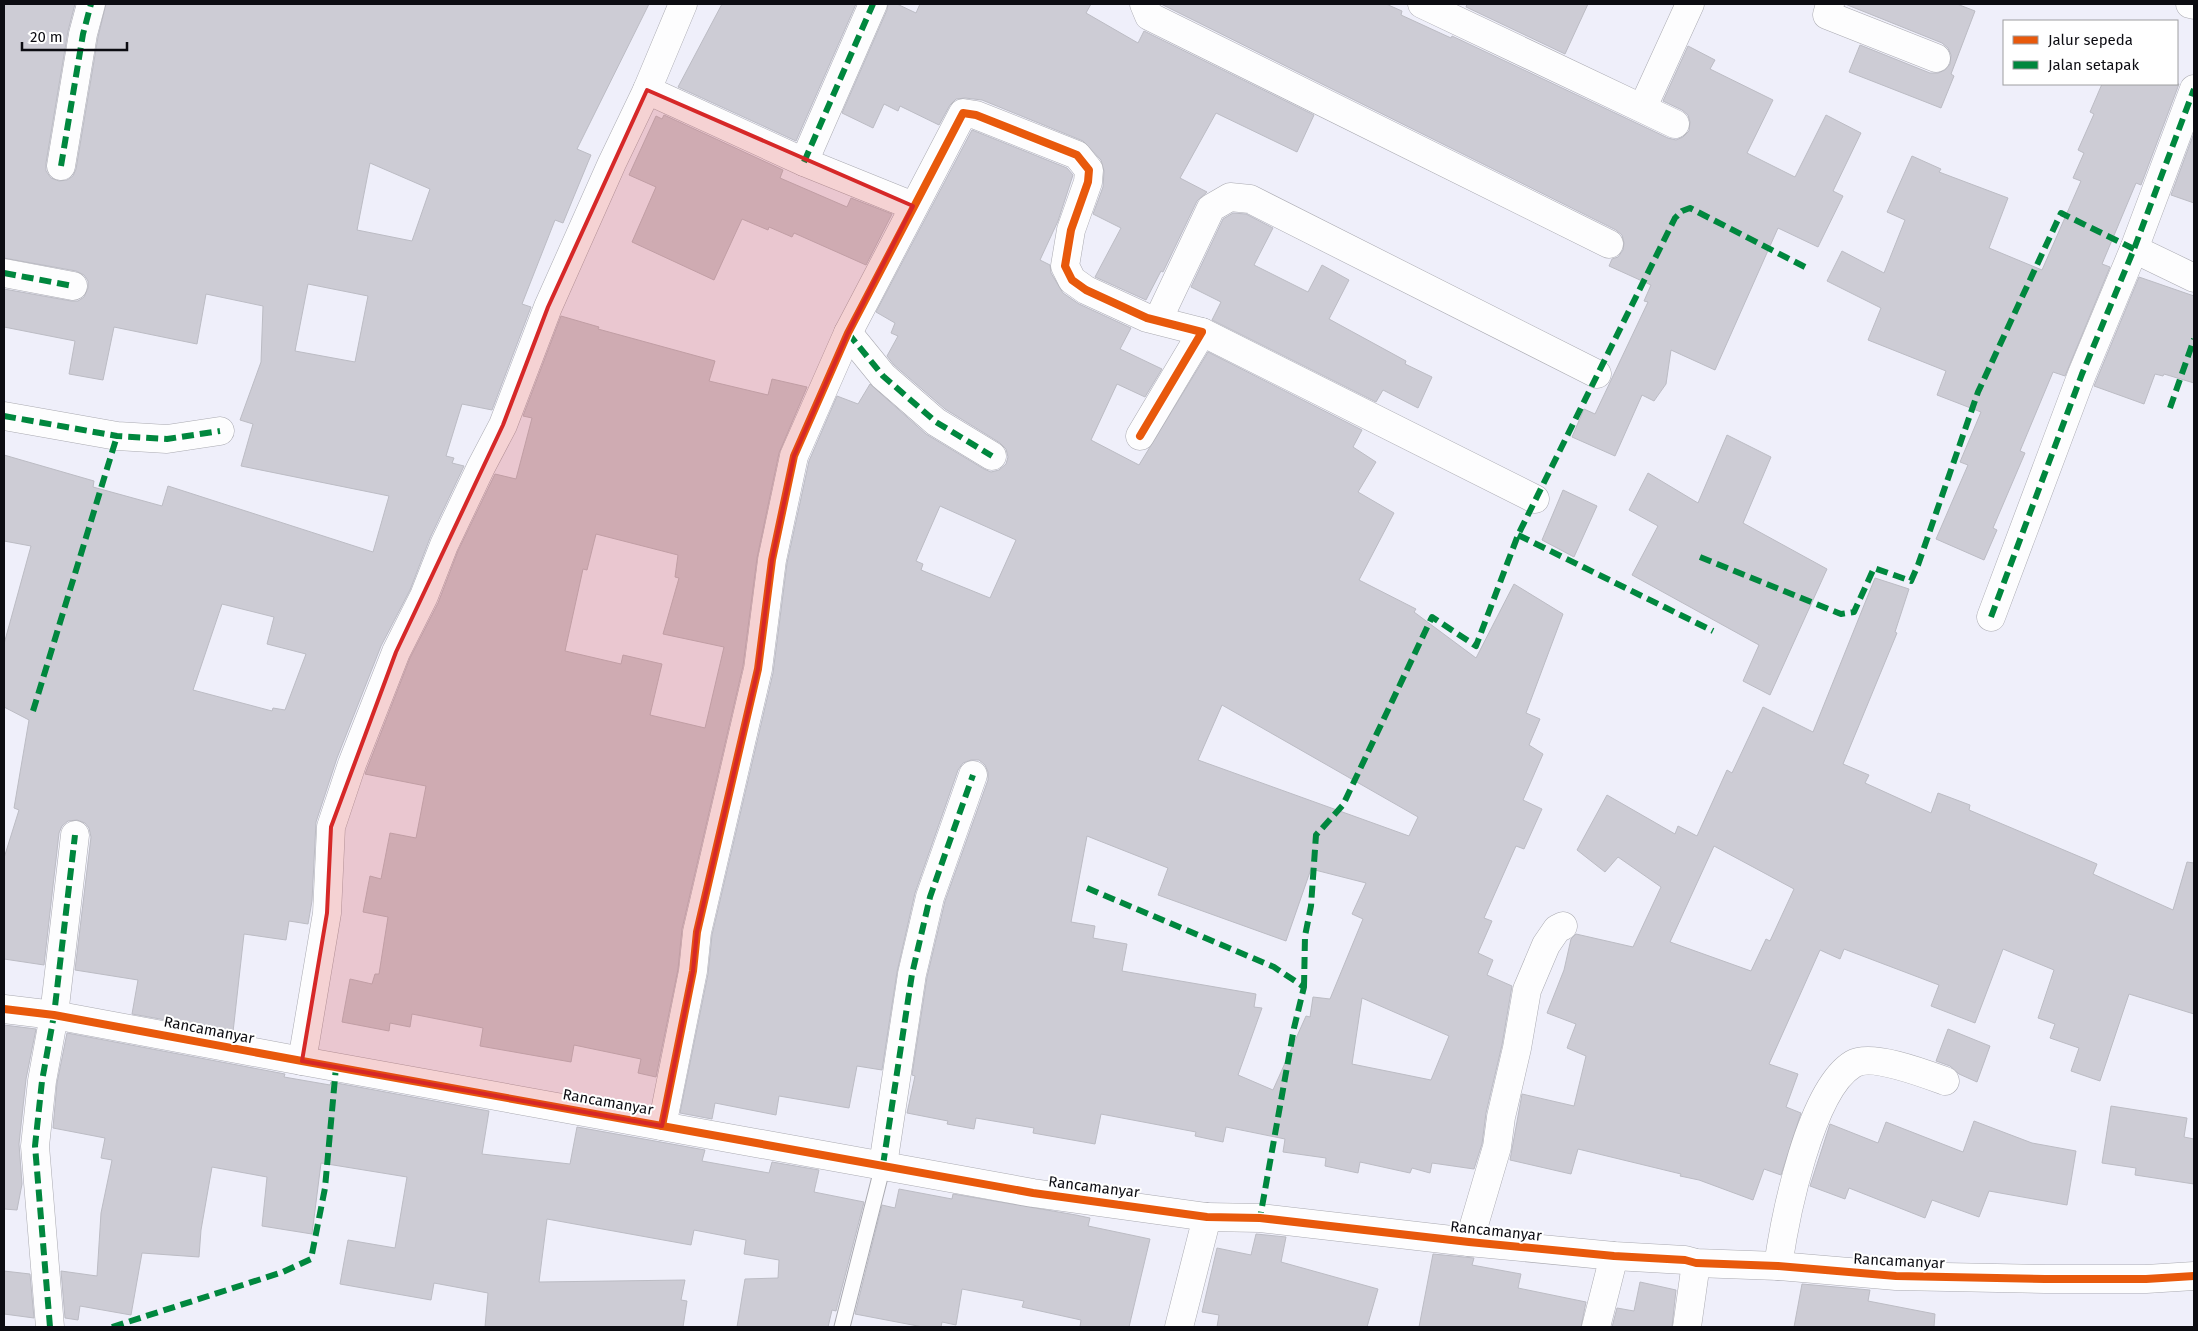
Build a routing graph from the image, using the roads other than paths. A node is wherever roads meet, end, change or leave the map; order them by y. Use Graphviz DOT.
graph roads {
  1 [pos="91,4"];
  2 [pos="683,4"];
  3 [pos="873,4"];
  4 [pos="1144,4"];
  5 [pos="1422,4"];
  6 [pos="1690,4"];
  7 [pos="1830,4"];
  8 [pos="2190,4"];
  9 [pos="2194,5"];
  10 [pos="1936,58"];
  11 [pos="2194,89"];
  12 [pos="647,90"];
  13 [pos="1648,96"];
  14 [pos="1675,124"];
  15 [pos="804,162"];
  16 [pos="61,166"];
  17 [pos="913,206"];
  18 [pos="1609,244"];
  19 [pos="2134,249"];
  20 [pos="4,273"];
  21 [pos="2194,278"];
  22 [pos="73,286"];
  23 [pos="1158,320"];
  24 [pos="848,332"];
  25 [pos="1202,332"];
  26 [pos="1597,374"];
  27 [pos="4,416"];
  28 [pos="220,431"];
  29 [pos="1140,436"];
  30 [pos="992,456"];
  31 [pos="1535,499"];
  32 [pos="1991,617"];
  33 [pos="973,775"];
  34 [pos="75,835"];
  35 [pos="1563,926"];
  36 [pos="4,1010"];
  37 [pos="54,1015"];
  38 [pos="302,1061"];
  39 [pos="1945,1081"];
  40 [pos="662,1126"];
  41 [pos="882,1165"];
  42 [pos="1207,1217"];
  43 [pos="1469,1242"];
  44 [pos="1614,1256"];
  45 [pos="1696,1263"];
  46 [pos="1778,1266"];
  47 [pos="2194,1276"];
  48 [pos="50,1327"];
  49 [pos="842,1327"];
  50 [pos="1179,1327"];
  51 [pos="1596,1327"];
  52 [pos="1687,1327"];
  1 -- 16 [label="street"];
  2 -- 12 [label="street"];
  3 -- 15 [label="street"];
  4 -- 18 [label="street"];
  5 -- 14 [label="street"];
  6 -- 13 [label="street"];
  7 -- 10 [label="street"];
  8 -- 9 [label="street"];
  11 -- 19 [label="street"];
  12 -- 15 [label="street"];
  12 -- 38 [label="street"];
  15 -- 17 [label="street"];
  17 -- 23 [label="street"];
  17 -- 24 [label="street"];
  19 -- 21 [label="street"];
  19 -- 32 [label="street"];
  20 -- 22 [label="street"];
  23 -- 25 [label="street"];
  23 -- 26 [label="street"];
  24 -- 30 [label="street"];
  24 -- 40 [label="street"];
  25 -- 29 [label="street"];
  25 -- 31 [label="street"];
  27 -- 28 [label="street"];
  33 -- 41 [label="street"];
  34 -- 37 [label="street"];
  35 -- 43 [label="street"];
  36 -- 37 [label="street, Rancamanyar"];
  37 -- 38 [label="street, Rancamanyar"];
  37 -- 48 [label="street"];
  38 -- 40 [label="street, Rancamanyar"];
  39 -- 46 [label="street"];
  40 -- 41 [label="street, Rancamanyar"];
  41 -- 42 [label="street, Rancamanyar"];
  41 -- 49 [label="lane"];
  42 -- 43 [label="street, Rancamanyar"];
  42 -- 50 [label="street"];
  43 -- 44 [label="street, Rancamanyar"];
  44 -- 45 [label="street, Rancamanyar"];
  44 -- 51 [label="street"];
  45 -- 46 [label="street, Rancamanyar"];
  45 -- 52 [label="street"];
  46 -- 47 [label="street, Rancamanyar"];
}
